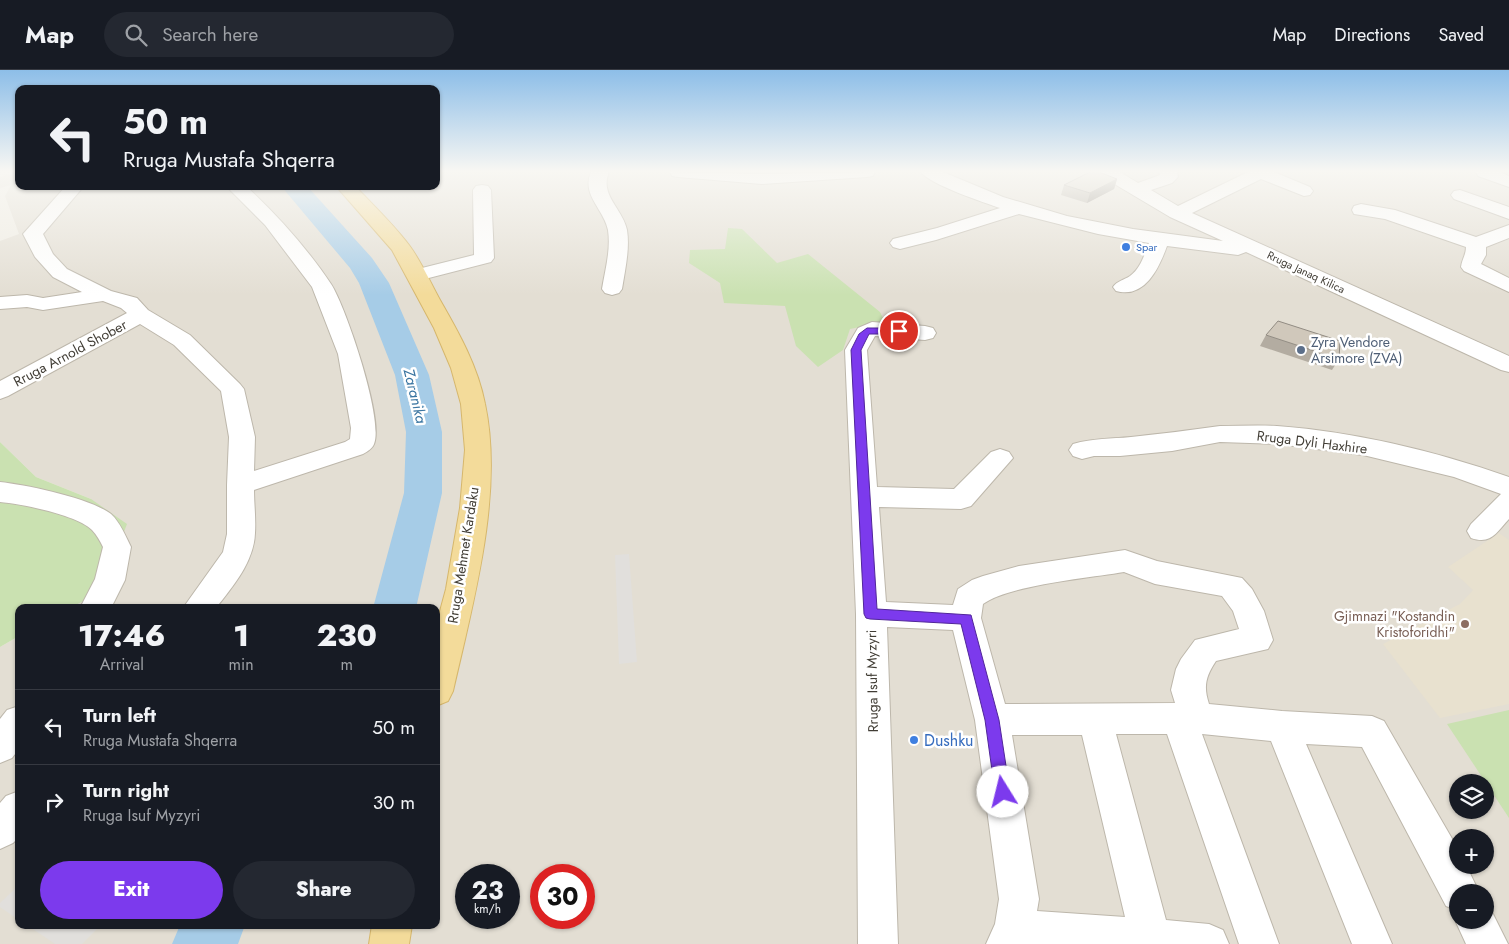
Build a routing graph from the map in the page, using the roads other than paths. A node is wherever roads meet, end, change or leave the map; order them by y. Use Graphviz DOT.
graph roads {
  1 [pos="52,213"];
  2 [pos="263,213"];
  3 [pos="370,213"];
  4 [pos="483,213"];
  5 [pos="610,213"];
  6 [pos="1004,213"];
  7 [pos="1032,213"];
  8 [pos="1177,213"];
  9 [pos="1380,213"];
  10 [pos="1509,231"];
  11 [pos="1160,239"];
  12 [pos="900,243"];
  13 [pos="1476,244"];
  14 [pos="1264,252"];
  15 [pos="417,275"];
  16 [pos="1509,286"];
  17 [pos="1122,287"];
  18 [pos="612,289"];
  19 [pos="104,295"];
  20 [pos="0,303"];
  21 [pos="140,315"];
  22 [pos="925,333"];
  23 [pos="1509,365"];
  24 [pos="0,391"];
  25 [pos="1082,450"];
  26 [pos="1000,458"];
  27 [pos="240,485"];
  28 [pos="1509,487"];
  29 [pos="4,490"];
  30 [pos="863,497"];
  31 [pos="1509,502"];
  32 [pos="1481,531"];
  33 [pos="97,604"];
  34 [pos="201,604"];
  35 [pos="870,614"];
  36 [pos="966,618"];
  37 [pos="440,675"];
  38 [pos="1188,718"];
  39 [pos="1095,719"];
  40 [pos="992,720"];
  41 [pos="15,727"];
  42 [pos="1282,727"];
  43 [pos="0,748"];
  44 [pos="15,813"];
  45 [pos="0,830"];
  46 [pos="1456,884"];
  47 [pos="391,929"];
  48 [pos="1480,929"];
  49 [pos="1010,937"];
  50 [pos="1151,939"];
  51 [pos="389,944"];
  52 [pos="878,944"];
  53 [pos="1209,944"];
  54 [pos="1259,944"];
  55 [pos="1372,944"];
  56 [pos="1488,944"];
  1 -- 19 [label="street"];
  2 -- 27 [label="street"];
  3 -- 15 [label="main road, Rruga Mehmet Kardaku"];
  4 -- 15 [label="street"];
  5 -- 18 [label="street"];
  6 -- 12 [label="street"];
  7 -- 11 [label="street"];
  8 -- 14 [label="street, Rruga Janaq Kilica"];
  9 -- 13 [label="street"];
  10 -- 13 [label="street"];
  11 -- 14 [label="street"];
  11 -- 17 [label="street"];
  13 -- 16 [label="street"];
  14 -- 23 [label="street, Rruga Janaq Kilica"];
  15 -- 37 [label="main road, Rruga Mehmet Kardaku"];
  19 -- 20 [label="street"];
  19 -- 21 [label="street"];
  21 -- 24 [label="street, Rruga Arnold Shober"];
  21 -- 27 [label="street"];
  22 -- 30 [label="street, Rruga Isuf Myzyri"];
  25 -- 28 [label="street, Rruga Dyli Haxhire"];
  26 -- 30 [label="street"];
  27 -- 34 [label="street"];
  29 -- 33 [label="street"];
  30 -- 35 [label="street, Rruga Isuf Myzyri"];
  31 -- 32 [label="street"];
  35 -- 36 [label="street"];
  35 -- 52 [label="street, Rruga Isuf Myzyri"];
  36 -- 38 [label="street"];
  36 -- 40 [label="street"];
  38 -- 39 [label="street"];
  38 -- 42 [label="street"];
  38 -- 54 [label="street"];
  39 -- 40 [label="street"];
  39 -- 50 [label="street"];
  40 -- 49 [label="street"];
  41 -- 43 [label="street"];
  42 -- 46 [label="street"];
  42 -- 55 [label="street"];
  44 -- 45 [label="street"];
  47 -- 51 [label="main road"];
  48 -- 56 [label="street"];
  49 -- 50 [label="street"];
  50 -- 53 [label="street"];
}
